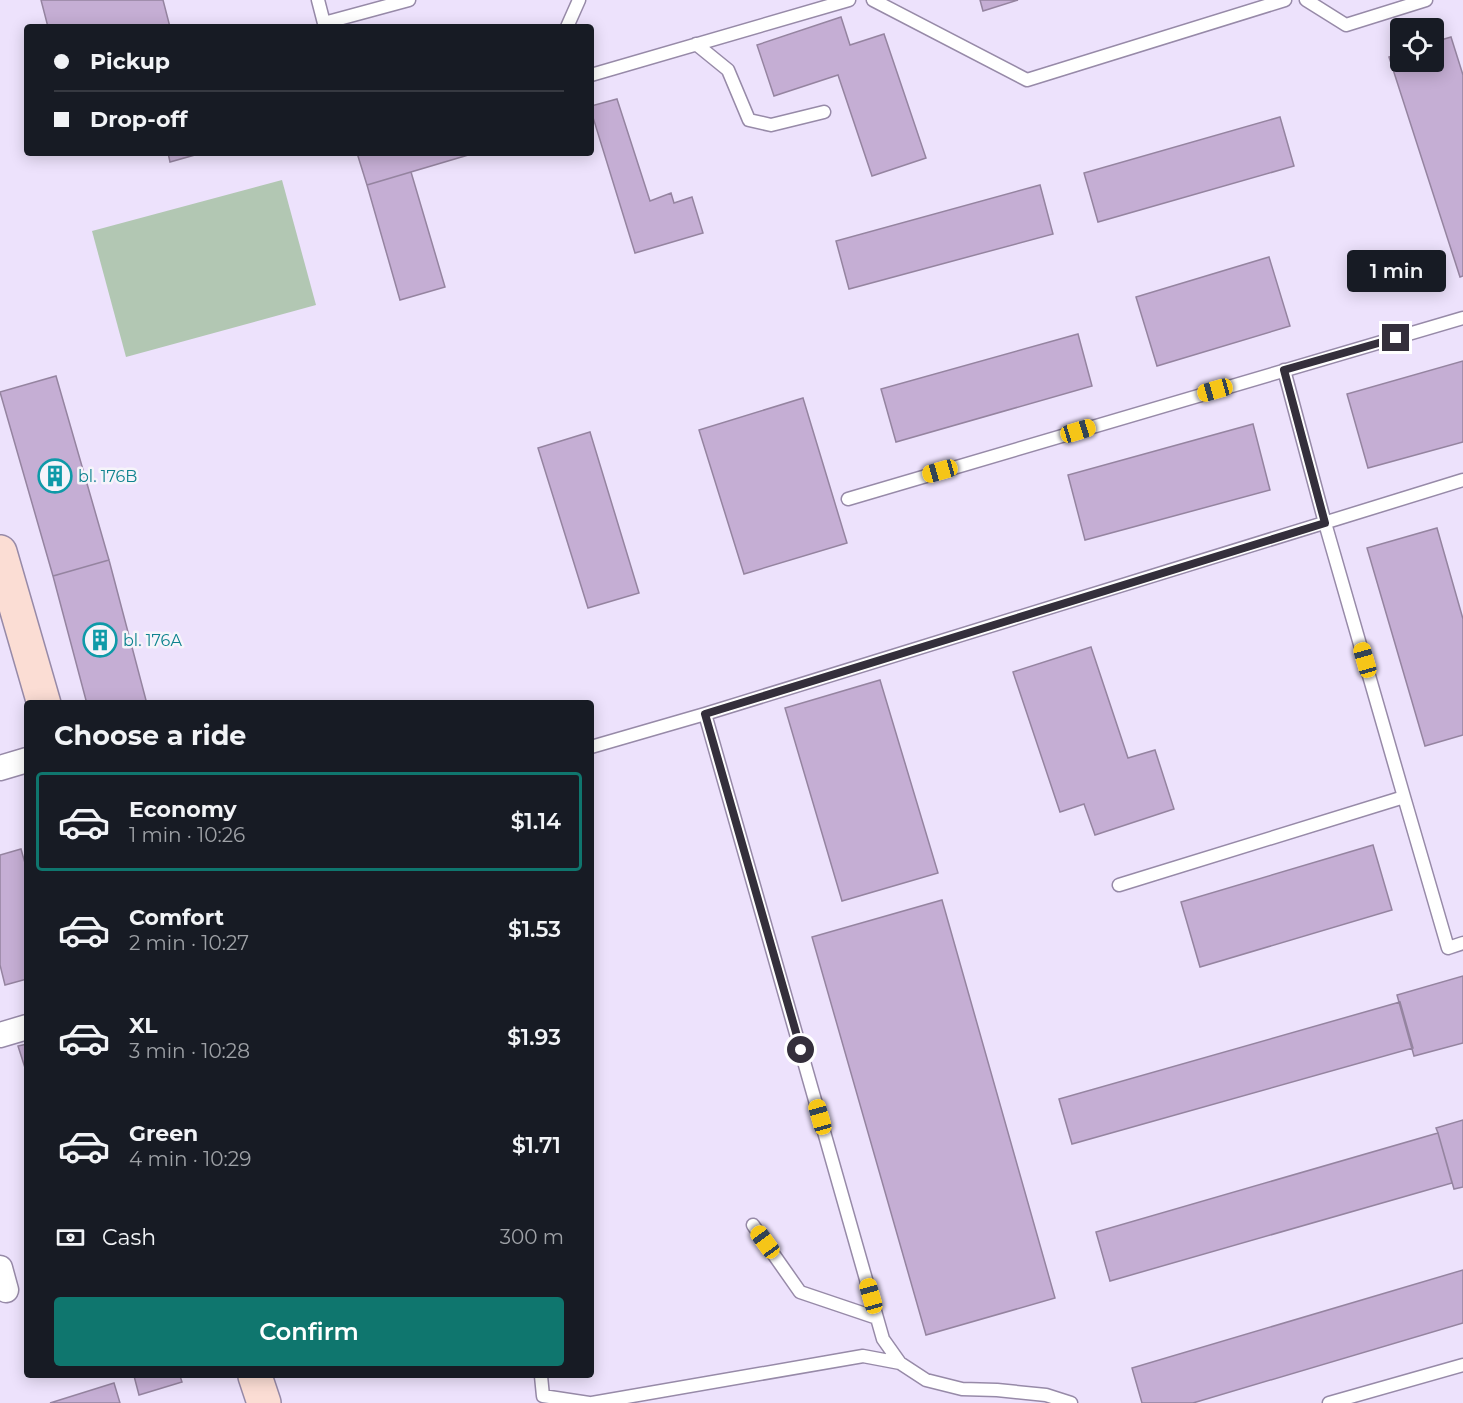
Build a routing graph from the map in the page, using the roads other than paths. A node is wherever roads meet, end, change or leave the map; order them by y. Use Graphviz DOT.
graph roads {
  1 [pos="318,0"];
  2 [pos="409,0"];
  3 [pos="579,0"];
  4 [pos="849,0"];
  5 [pos="873,0"];
  6 [pos="1285,0"];
  7 [pos="1306,0"];
  8 [pos="1426,0"];
  9 [pos="324,24"];
  10 [pos="327,24"];
  11 [pos="568,24"];
  12 [pos="696,44"];
  13 [pos="594,74"];
  14 [pos="824,112"];
  15 [pos="1463,318"];
  16 [pos="1284,370"];
  17 [pos="1463,480"];
  18 [pos="848,499"];
  19 [pos="1325,523"];
  20 [pos="0,552"];
  21 [pos="43,700"];
  22 [pos="705,714"];
  23 [pos="594,746"];
  24 [pos="24,761"];
  25 [pos="0,768"];
  26 [pos="1404,797"];
  27 [pos="1119,885"];
  28 [pos="1463,943"];
  29 [pos="24,1028"];
  30 [pos="0,1035"];
  31 [pos="753,1225"];
  32 [pos="878,1318"];
  33 [pos="900,1363"];
  34 [pos="1463,1365"];
  35 [pos="256,1378"];
  36 [pos="542,1378"];
  37 [pos="264,1403"];
  38 [pos="591,1403"];
  39 [pos="1071,1403"];
  40 [pos="1329,1403"];
  1 -- 9 [label="lane"];
  2 -- 10 [label="lane"];
  3 -- 11 [label="lane"];
  4 -- 12 [label="lane"];
  5 -- 6 [label="lane"];
  7 -- 8 [label="lane"];
  12 -- 13 [label="lane"];
  12 -- 14 [label="lane"];
  15 -- 16 [label="lane"];
  16 -- 18 [label="lane"];
  16 -- 19 [label="lane"];
  17 -- 19 [label="lane"];
  19 -- 22 [label="lane"];
  19 -- 26 [label="lane"];
  20 -- 21 [label="street"];
  22 -- 23 [label="lane"];
  22 -- 32 [label="lane"];
  24 -- 25 [label="street"];
  26 -- 27 [label="lane"];
  26 -- 28 [label="lane"];
  29 -- 30 [label="street"];
  31 -- 32 [label="lane"];
  32 -- 33 [label="lane"];
  33 -- 38 [label="lane"];
  33 -- 39 [label="lane"];
  34 -- 40 [label="lane"];
  35 -- 37 [label="street"];
  36 -- 38 [label="lane"];
}
